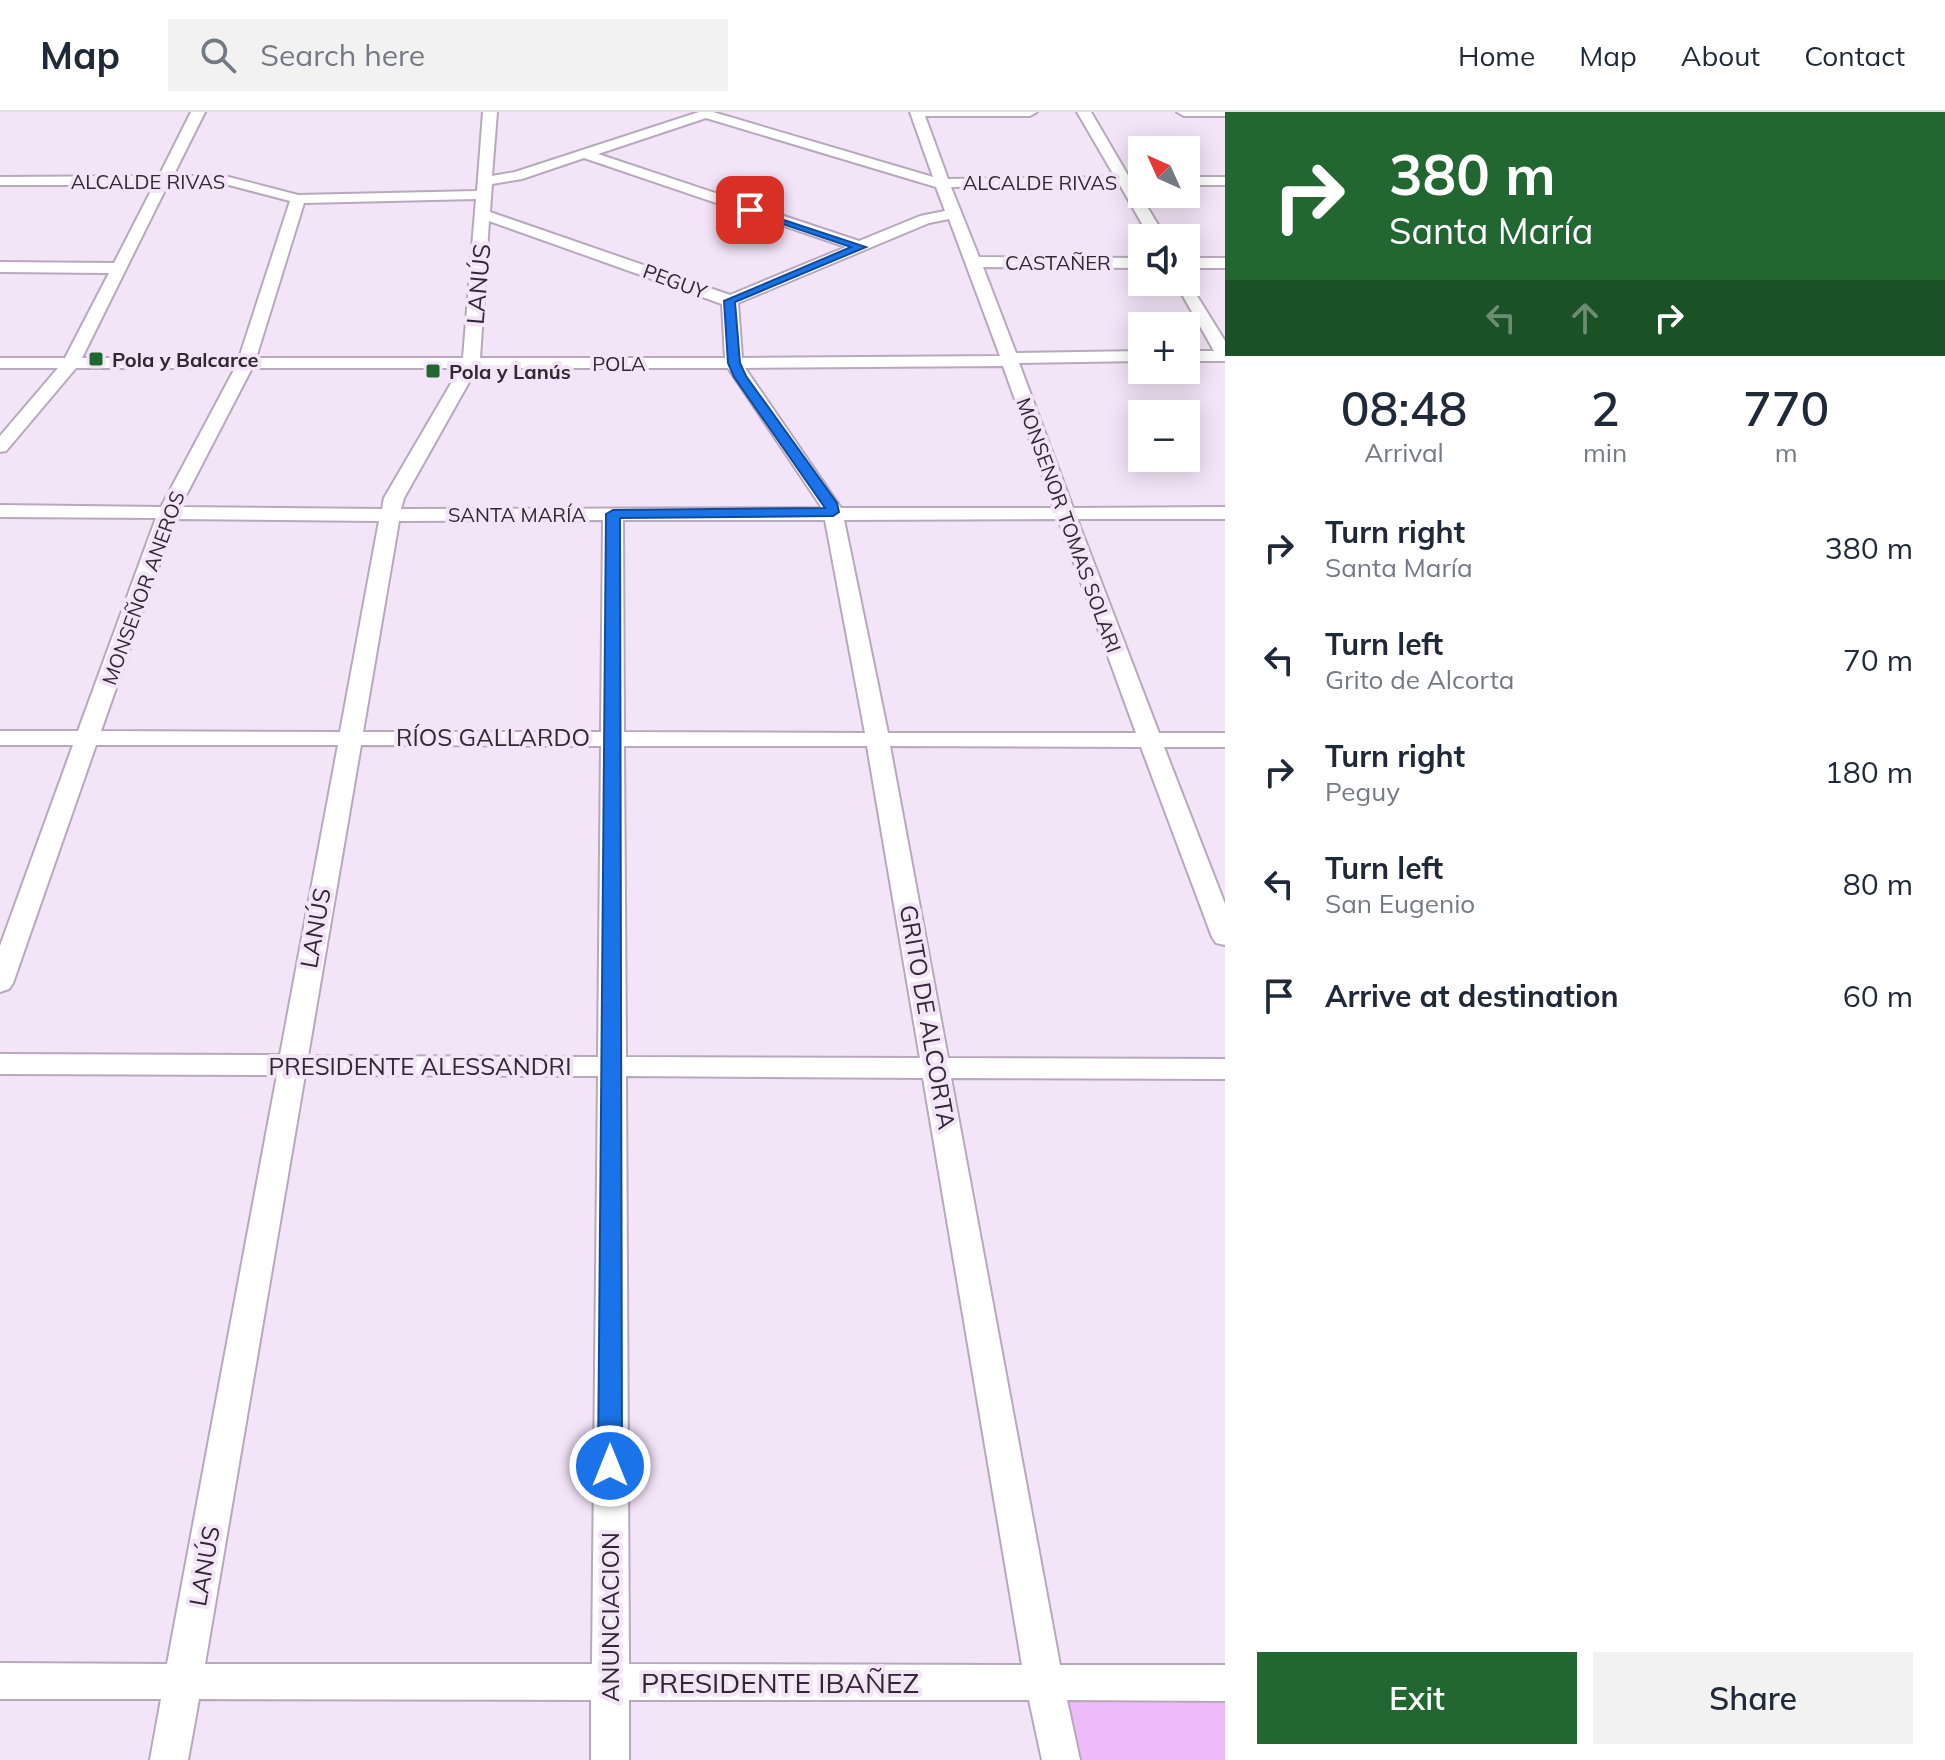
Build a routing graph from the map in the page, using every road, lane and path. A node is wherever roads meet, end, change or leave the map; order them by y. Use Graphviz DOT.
graph roads {
  1 [pos="198,112"];
  2 [pos="490,112"];
  3 [pos="917,112"];
  4 [pos="1030,112"];
  5 [pos="1084,112"];
  6 [pos="1184,112"];
  7 [pos="1225,112"];
  8 [pos="706,113"];
  9 [pos="585,154"];
  10 [pos="163,180"];
  11 [pos="0,181"];
  12 [pos="1125,181"];
  13 [pos="1200,181"];
  14 [pos="1225,181"];
  15 [pos="939,183"];
  16 [pos="486,188"];
  17 [pos="298,199"];
  18 [pos="951,214"];
  19 [pos="484,215"];
  20 [pos="1150,224"];
  21 [pos="861,247"];
  22 [pos="974,262"];
  23 [pos="1128,263"];
  24 [pos="1200,263"];
  25 [pos="1225,263"];
  26 [pos="0,267"];
  27 [pos="119,268"];
  28 [pos="1191,296"];
  29 [pos="730,301"];
  30 [pos="1128,356"];
  31 [pos="1200,356"];
  32 [pos="1225,356"];
  33 [pos="1009,360"];
  34 [pos="0,363"];
  35 [pos="71,363"];
  36 [pos="246,363"];
  37 [pos="734,363"];
  38 [pos="471,364"];
  39 [pos="0,447"];
  40 [pos="1063,510"];
  41 [pos="0,511"];
  42 [pos="168,511"];
  43 [pos="833,512"];
  44 [pos="1225,513"];
  45 [pos="613,514"];
  46 [pos="390,515"];
  47 [pos="348,737"];
  48 [pos="0,738"];
  49 [pos="89,738"];
  50 [pos="615,738"];
  51 [pos="1148,739"];
  52 [pos="1225,740"];
  53 [pos="878,741"];
  54 [pos="1225,937"];
  55 [pos="0,983"];
  56 [pos="0,1064"];
  57 [pos="612,1066"];
  58 [pos="292,1067"];
  59 [pos="937,1067"];
  60 [pos="1225,1069"];
  61 [pos="0,1681"];
  62 [pos="610,1681"];
  63 [pos="184,1682"];
  64 [pos="1044,1683"];
  65 [pos="1225,1683"];
  66 [pos="169,1760"];
  67 [pos="610,1760"];
  68 [pos="1061,1760"];
  1 -- 10 [label="street"];
  2 -- 16 [label="street, LANÚS"];
  3 -- 4 [label="street"];
  3 -- 15 [label="street, MONSENOR TOMAS SOLARI"];
  5 -- 12 [label="street"];
  6 -- 7 [label="street"];
  8 -- 9 [label="street"];
  8 -- 15 [label="street"];
  9 -- 16 [label="street"];
  9 -- 21 [label="street"];
  10 -- 11 [label="street, ALCALDE RIVAS"];
  10 -- 17 [label="street, ALCALDE RIVAS"];
  10 -- 27 [label="street"];
  12 -- 15 [label="street, ALCALDE RIVAS"];
  12 -- 20 [label="street"];
  13 -- 14 [label="street"];
  15 -- 18 [label="street, MONSENOR TOMAS SOLARI"];
  16 -- 17 [label="street, ALCALDE RIVAS"];
  16 -- 19 [label="street, LANÚS"];
  17 -- 36 [label="street, MONSEÑOR ANEROS"];
  18 -- 21 [label="street, PEGUY"];
  18 -- 22 [label="street, MONSENOR TOMAS SOLARI"];
  19 -- 29 [label="street, PEGUY"];
  19 -- 38 [label="street, LANÚS"];
  21 -- 29 [label="street, PEGUY"];
  22 -- 23 [label="street, CASTAÑER"];
  22 -- 33 [label="street, MONSENOR TOMAS SOLARI"];
  24 -- 25 [label="street"];
  26 -- 27 [label="street"];
  27 -- 35 [label="street"];
  28 -- 32 [label="street"];
  29 -- 37 [label="street"];
  30 -- 33 [label="street, POLA"];
  31 -- 32 [label="street"];
  33 -- 37 [label="street, POLA"];
  33 -- 40 [label="street, MONSENOR TOMAS SOLARI"];
  34 -- 35 [label="street, POLA"];
  35 -- 36 [label="street, POLA"];
  35 -- 39 [label="street"];
  36 -- 38 [label="street, POLA"];
  36 -- 42 [label="street, MONSEÑOR ANEROS"];
  37 -- 38 [label="street, POLA"];
  37 -- 43 [label="street, GRITO DE ALCORTA"];
  38 -- 46 [label="street, LANÚS"];
  40 -- 43 [label="street, SANTA MARÍA"];
  40 -- 44 [label="street, SANTA MARÍA"];
  40 -- 51 [label="street, MONSENOR TOMAS SOLARI"];
  41 -- 42 [label="street, SANTA MARÍA"];
  42 -- 46 [label="street, SANTA MARÍA"];
  42 -- 49 [label="street, MONSEÑOR ANEROS"];
  43 -- 45 [label="street, SANTA MARÍA"];
  43 -- 53 [label="street, GRITO DE ALCORTA"];
  45 -- 46 [label="street, SANTA MARÍA"];
  45 -- 50 [label="street, ANUNCIACION"];
  46 -- 47 [label="street, LANÚS"];
  47 -- 49 [label="street, RÍOS GALLARDO"];
  47 -- 50 [label="street, RÍOS GALLARDO"];
  47 -- 58 [label="street, LANÚS"];
  48 -- 49 [label="street, RÍOS GALLARDO"];
  49 -- 55 [label="street, MONSEÑOR ANEROS"];
  50 -- 53 [label="street, RÍOS GALLARDO"];
  50 -- 57 [label="street, ANUNCIACION"];
  51 -- 52 [label="street, RÍOS GALLARDO"];
  51 -- 53 [label="street, RÍOS GALLARDO"];
  51 -- 54 [label="street, MONSENOR TOMAS SOLARI"];
  53 -- 59 [label="street, GRITO DE ALCORTA"];
  56 -- 58 [label="street, PRESIDENTE ALESSANDRI"];
  57 -- 58 [label="street, PRESIDENTE ALESSANDRI"];
  57 -- 59 [label="street, PRESIDENTE ALESSANDRI"];
  57 -- 62 [label="street, ANUNCIACION"];
  58 -- 63 [label="street, LANÚS"];
  59 -- 60 [label="street, PRESIDENTE ALESSANDRI"];
  59 -- 64 [label="street, GRITO DE ALCORTA"];
  61 -- 63 [label="street, PRESIDENTE IBAÑEZ"];
  62 -- 63 [label="street, PRESIDENTE IBAÑEZ"];
  62 -- 64 [label="street, PRESIDENTE IBAÑEZ"];
  62 -- 67 [label="street, ANUNCIACION"];
  63 -- 66 [label="street, LANÚS"];
  64 -- 65 [label="street, PRESIDENTE IBAÑEZ"];
  64 -- 68 [label="street, GRITO DE ALCORTA"];
}
